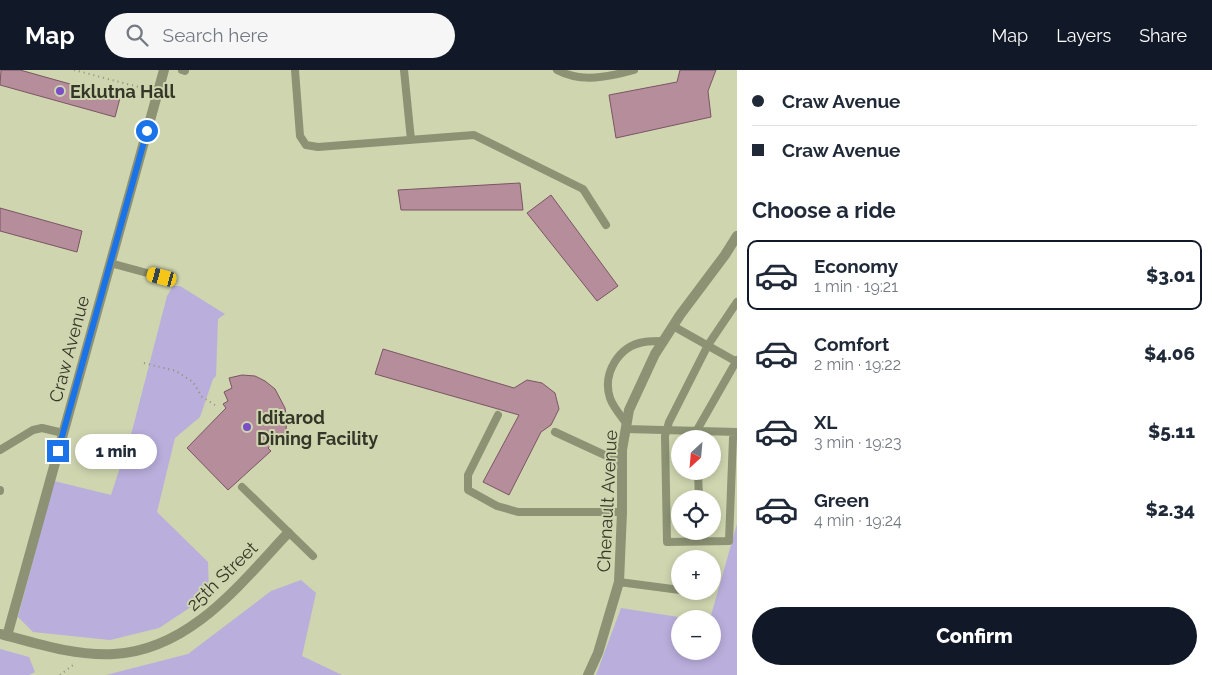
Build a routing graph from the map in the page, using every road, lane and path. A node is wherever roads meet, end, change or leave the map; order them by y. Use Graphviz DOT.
graph roads {
  1 [pos="74,70"];
  2 [pos="164,70"];
  3 [pos="295,70"];
  4 [pos="404,70"];
  5 [pos="557,70"];
  6 [pos="634,70"];
  7 [pos="158,93"];
  8 [pos="411,140"];
  9 [pos="606,225"];
  10 [pos="737,236"];
  11 [pos="110,263"];
  12 [pos="162,277"];
  13 [pos="737,302"];
  14 [pos="673,326"];
  15 [pos="664,341"];
  16 [pos="708,345"];
  17 [pos="737,361"];
  18 [pos="144,363"];
  19 [pos="215,405"];
  20 [pos="498,415"];
  21 [pos="626,426"];
  22 [pos="667,430"];
  23 [pos="700,430"];
  24 [pos="671,431"];
  25 [pos="556,432"];
  26 [pos="737,432"];
  27 [pos="63,433"];
  28 [pos="721,433"];
  29 [pos="0,450"];
  30 [pos="622,463"];
  31 [pos="242,487"];
  32 [pos="622,512"];
  33 [pos="288,533"];
  34 [pos="700,541"];
  35 [pos="313,556"];
  36 [pos="619,582"];
  37 [pos="671,589"];
  38 [pos="3,635"];
  39 [pos="79,653"];
  40 [pos="60,675"];
  41 [pos="588,675"];
  1 -- 7 [label="path"];
  2 -- 7 [label="street, Craw Avenue"];
  3 -- 8 [label="lane"];
  4 -- 8 [label="lane"];
  5 -- 6 [label="lane"];
  7 -- 11 [label="street, Craw Avenue"];
  8 -- 9 [label="lane"];
  10 -- 14 [label="street, Chenault Avenue"];
  11 -- 12 [label="lane"];
  11 -- 27 [label="street, Craw Avenue"];
  13 -- 16 [label="lane"];
  14 -- 15 [label="street, Chenault Avenue"];
  14 -- 16 [label="lane"];
  15 -- 21 [label="street, Chenault Avenue"];
  15 -- 21 [label="lane"];
  16 -- 17 [label="lane"];
  16 -- 22 [label="lane"];
  17 -- 23 [label="lane"];
  18 -- 19 [label="path"];
  20 -- 32 [label="lane"];
  21 -- 22 [label="lane"];
  21 -- 30 [label="street, Chenault Avenue"];
  22 -- 24 [label="lane"];
  22 -- 34 [label="lane"];
  25 -- 30 [label="lane"];
  26 -- 28 [label="lane"];
  26 -- 34 [label="lane"];
  27 -- 29 [label="lane"];
  27 -- 38 [label="street, Craw Avenue"];
  30 -- 32 [label="street, Chenault Avenue"];
  31 -- 33 [label="lane"];
  32 -- 36 [label="street, Chenault Avenue"];
  33 -- 35 [label="lane"];
  33 -- 39 [label="street, 25th Street"];
  36 -- 37 [label="lane"];
  36 -- 41 [label="street, Chenault Avenue"];
  38 -- 39 [label="street, 25th Street"];
  39 -- 40 [label="path"];
}
